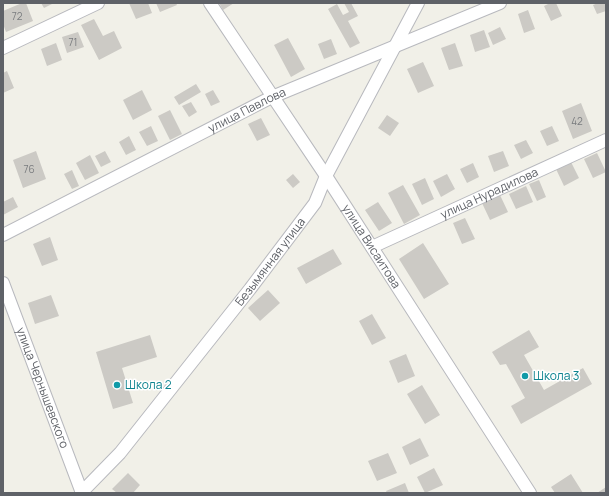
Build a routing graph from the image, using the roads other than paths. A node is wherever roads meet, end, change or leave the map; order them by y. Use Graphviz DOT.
graph roads {
  1 [pos="98,3"];
  2 [pos="210,3"];
  3 [pos="418,3"];
  4 [pos="500,3"];
  5 [pos="396,46"];
  6 [pos="3,48"];
  7 [pos="272,97"];
  8 [pos="606,140"];
  9 [pos="326,176"];
  10 [pos="3,236"];
  11 [pos="372,247"];
  12 [pos="3,283"];
  13 [pos="82,493"];
  14 [pos="530,493"];
  1 -- 6 [label="street"];
  2 -- 7 [label="street, улица Висаитова"];
  3 -- 5 [label="street, Безымянная улица"];
  4 -- 5 [label="street, улица Павлова"];
  5 -- 7 [label="street, улица Павлова"];
  5 -- 9 [label="street, Безымянная улица"];
  7 -- 9 [label="street, улица Висаитова"];
  7 -- 10 [label="street, улица Павлова"];
  8 -- 11 [label="street, улица Нурадилова"];
  9 -- 11 [label="street, улица Висаитова"];
  9 -- 13 [label="street, Безымянная улица"];
  11 -- 14 [label="street, улица Висаитова"];
  12 -- 13 [label="street, улица Чернышевского"];
}
